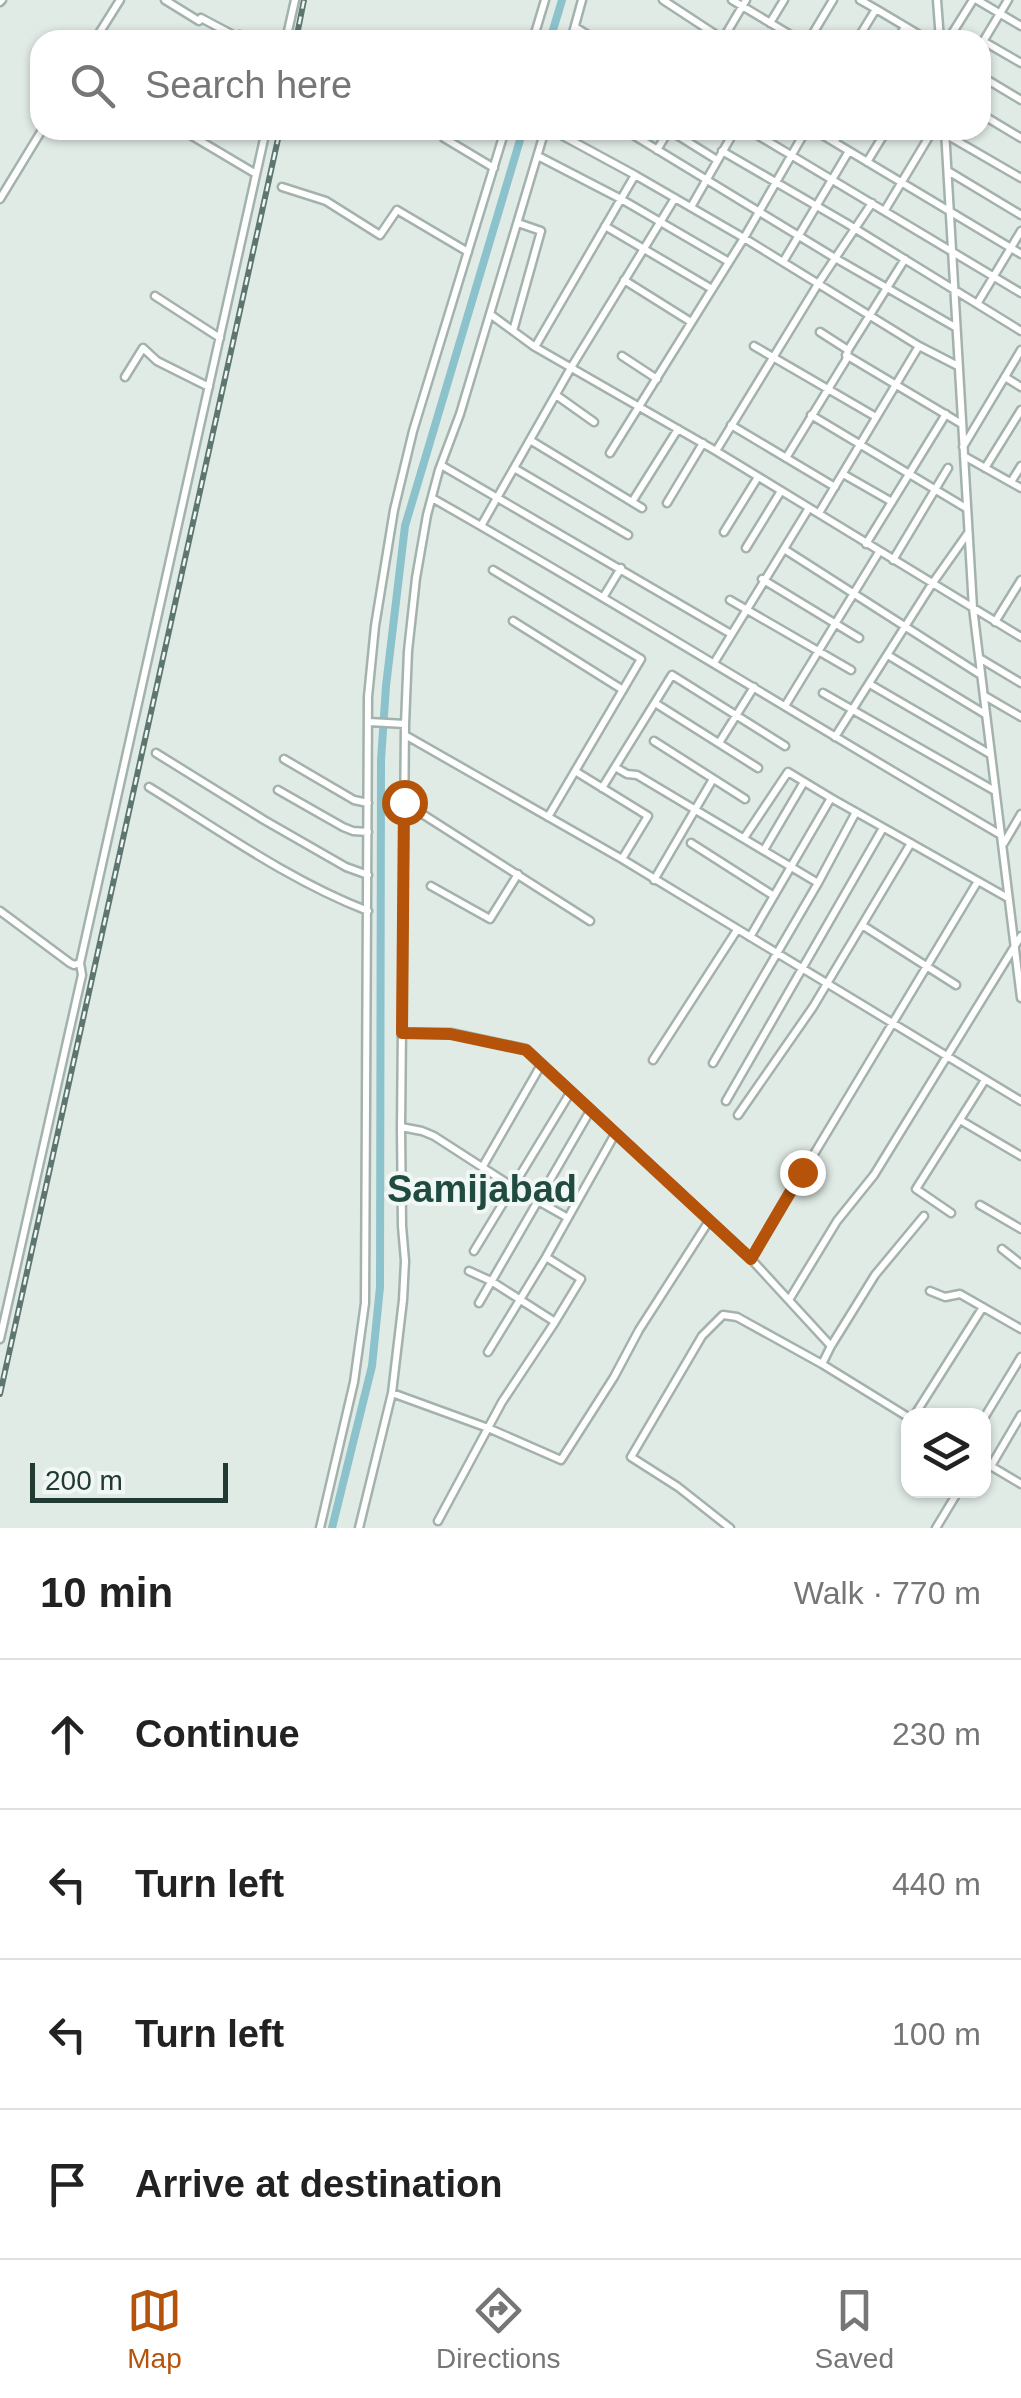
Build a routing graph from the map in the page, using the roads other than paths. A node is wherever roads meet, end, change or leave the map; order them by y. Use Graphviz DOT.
graph roads {
  1 [pos="120,0"];
  2 [pos="165,0"];
  3 [pos="295,0"];
  4 [pos="544,0"];
  5 [pos="582,0"];
  6 [pos="662,0"];
  7 [pos="681,0"];
  8 [pos="732,0"];
  9 [pos="784,0"];
  10 [pos="833,0"];
  11 [pos="860,0"];
  12 [pos="936,0"];
  13 [pos="975,0"];
  14 [pos="1008,0"];
  15 [pos="744,3"];
  16 [pos="676,8"];
  17 [pos="876,9"];
  18 [pos="1000,13"];
  19 [pos="770,23"];
  20 [pos="1021,26"];
  21 [pos="574,27"];
  22 [pos="906,27"];
  23 [pos="101,30"];
  24 [pos="223,30"];
  25 [pos="288,30"];
  26 [pos="535,30"];
  27 [pos="573,30"];
  28 [pos="579,30"];
  29 [pos="708,30"];
  30 [pos="729,30"];
  31 [pos="782,30"];
  32 [pos="815,30"];
  33 [pos="863,30"];
  34 [pos="904,30"];
  35 [pos="911,30"];
  36 [pos="939,30"];
  37 [pos="955,30"];
  38 [pos="990,30"];
  39 [pos="991,48"];
  40 [pos="1021,63"];
  41 [pos="991,82"];
  42 [pos="1021,100"];
  43 [pos="991,120"];
  44 [pos="1021,138"];
  45 [pos="36,140"];
  46 [pos="199,140"];
  47 [pos="264,140"];
  48 [pos="447,140"];
  49 [pos="502,140"];
  50 [pos="545,140"];
  51 [pos="568,140"];
  52 [pos="641,140"];
  53 [pos="663,140"];
  54 [pos="685,140"];
  55 [pos="729,140"];
  56 [pos="766,140"];
  57 [pos="803,140"];
  58 [pos="830,140"];
  59 [pos="881,140"];
  60 [pos="927,140"];
  61 [pos="945,140"];
  62 [pos="958,140"];
  63 [pos="834,142"];
  64 [pos="657,150"];
  65 [pos="722,151"];
  66 [pos="849,151"];
  67 [pos="792,155"];
  68 [pos="538,156"];
  69 [pos="718,160"];
  70 [pos="867,162"];
  71 [pos="494,168"];
  72 [pos="947,171"];
  73 [pos="256,174"];
  74 [pos="635,175"];
  75 [pos="832,178"];
  76 [pos="1021,178"];
  77 [pos="706,180"];
  78 [pos="776,182"];
  79 [pos="902,183"];
  80 [pos="282,187"];
  81 [pos="0,198"];
  82 [pos="674,198"];
  83 [pos="621,199"];
  84 [pos="872,202"];
  85 [pos="816,206"];
  86 [pos="691,207"];
  87 [pos="885,210"];
  88 [pos="758,212"];
  89 [pos="949,212"];
  90 [pos="1021,215"];
  91 [pos="660,222"];
  92 [pos="518,223"];
  93 [pos="605,226"];
  94 [pos="855,228"];
  95 [pos="1021,231"];
  96 [pos="799,235"];
  97 [pos="744,238"];
  98 [pos="1011,248"];
  99 [pos="644,249"];
  100 [pos="952,251"];
  101 [pos="468,252"];
  102 [pos="1021,254"];
  103 [pos="835,258"];
  104 [pos="905,260"];
  105 [pos="729,262"];
  106 [pos="783,262"];
  107 [pos="993,276"];
  108 [pos="624,280"];
  109 [pos="818,284"];
  110 [pos="886,288"];
  111 [pos="712,289"];
  112 [pos="954,289"];
  113 [pos="1021,293"];
  114 [pos="155,296"];
  115 [pos="977,304"];
  116 [pos="490,314"];
  117 [pos="869,316"];
  118 [pos="692,322"];
  119 [pos="956,328"];
  120 [pos="513,330"];
  121 [pos="1021,331"];
  122 [pos="820,332"];
  123 [pos="220,338"];
  124 [pos="754,346"];
  125 [pos="919,346"];
  126 [pos="536,347"];
  127 [pos="1021,350"];
  128 [pos="847,352"];
  129 [pos="622,356"];
  130 [pos="774,357"];
  131 [pos="572,366"];
  132 [pos="958,366"];
  133 [pos="124,377"];
  134 [pos="1004,377"];
  135 [pos="657,378"];
  136 [pos="896,384"];
  137 [pos="209,387"];
  138 [pos="1021,387"];
  139 [pos="828,388"];
  140 [pos="556,395"];
  141 [pos="640,406"];
  142 [pos="1021,410"];
  143 [pos="946,414"];
  144 [pos="811,415"];
  145 [pos="876,417"];
  146 [pos="594,422"];
  147 [pos="961,423"];
  148 [pos="732,425"];
  149 [pos="678,429"];
  150 [pos="530,440"];
  151 [pos="703,443"];
  152 [pos="860,445"];
  153 [pos="716,451"];
  154 [pos="963,451"];
  155 [pos="610,453"];
  156 [pos="786,458"];
  157 [pos="441,465"];
  158 [pos="1021,466"];
  159 [pos="514,468"];
  160 [pos="948,468"];
  161 [pos="985,468"];
  162 [pos="843,474"];
  163 [pos="909,474"];
  164 [pos="758,477"];
  165 [pos="1011,482"];
  166 [pos="835,487"];
  167 [pos="1021,488"];
  168 [pos="935,490"];
  169 [pos="781,491"];
  170 [pos="498,496"];
  171 [pos="432,498"];
  172 [pos="632,502"];
  173 [pos="892,502"];
  174 [pos="667,503"];
  175 [pos="642,508"];
  176 [pos="809,508"];
  177 [pos="967,509"];
  178 [pos="818,513"];
  179 [pos="481,526"];
  180 [pos="724,532"];
  181 [pos="968,532"];
  182 [pos="628,535"];
  183 [pos="866,544"];
  184 [pos="746,548"];
  185 [pos="784,549"];
  186 [pos="880,552"];
  187 [pos="893,560"];
  188 [pos="620,568"];
  189 [pos="493,570"];
  190 [pos="763,580"];
  191 [pos="1021,580"];
  192 [pos="932,584"];
  193 [pos="852,593"];
  194 [pos="604,596"];
  195 [pos="730,600"];
  196 [pos="974,608"];
  197 [pos="746,610"];
  198 [pos="513,622"];
  199 [pos="995,622"];
  200 [pos="834,623"];
  201 [pos="905,626"];
  202 [pos="731,634"];
  203 [pos="1021,637"];
  204 [pos="859,638"];
  205 [pos="818,651"];
  206 [pos="891,657"];
  207 [pos="980,658"];
  208 [pos="714,663"];
  209 [pos="851,670"];
  210 [pos="982,675"];
  211 [pos="1021,682"];
  212 [pos="873,686"];
  213 [pos="754,688"];
  214 [pos="623,690"];
  215 [pos="823,693"];
  216 [pos="984,696"];
  217 [pos="655,702"];
  218 [pos="784,706"];
  219 [pos="852,710"];
  220 [pos="986,715"];
  221 [pos="736,716"];
  222 [pos="1021,717"];
  223 [pos="370,722"];
  224 [pos="401,724"];
  225 [pos="405,736"];
  226 [pos="835,737"];
  227 [pos="654,742"];
  228 [pos="719,743"];
  229 [pos="785,746"];
  230 [pos="156,753"];
  231 [pos="991,755"];
  232 [pos="284,759"];
  233 [pos="615,767"];
  234 [pos="758,768"];
  235 [pos="575,771"];
  236 [pos="713,779"];
  237 [pos="804,782"];
  238 [pos="149,787"];
  239 [pos="602,788"];
  240 [pos="278,790"];
  241 [pos="996,792"];
  242 [pos="831,798"];
  243 [pos="745,799"];
  244 [pos="404,802"];
  245 [pos="368,803"];
  246 [pos="695,809"];
  247 [pos="856,812"];
  248 [pos="1021,814"];
  249 [pos="548,816"];
  250 [pos="883,828"];
  251 [pos="368,832"];
  252 [pos="1001,835"];
  253 [pos="744,838"];
  254 [pos="911,843"];
  255 [pos="691,844"];
  256 [pos="1002,846"];
  257 [pos="764,850"];
  258 [pos="622,858"];
  259 [pos="791,866"];
  260 [pos="518,874"];
  261 [pos="368,875"];
  262 [pos="654,880"];
  263 [pos="978,881"];
  264 [pos="818,883"];
  265 [pos="431,886"];
  266 [pos="774,896"];
  267 [pos="1009,898"];
  268 [pos="0,911"];
  269 [pos="368,911"];
  270 [pos="590,921"];
  271 [pos="862,926"];
  272 [pos="737,930"];
  273 [pos="750,938"];
  274 [pos="1018,943"];
  275 [pos="777,954"];
  276 [pos="80,964"];
  277 [pos="1019,965"];
  278 [pos="926,966"];
  279 [pos="802,969"];
  280 [pos="827,984"];
  281 [pos="956,985"];
  282 [pos="1021,998"];
  283 [pos="892,1024"];
  284 [pos="402,1033"];
  285 [pos="946,1056"];
  286 [pos="654,1060"];
  287 [pos="713,1063"];
  288 [pos="541,1064"];
  289 [pos="986,1080"];
  290 [pos="570,1092"];
  291 [pos="726,1101"];
  292 [pos="1021,1101"];
  293 [pos="590,1111"];
  294 [pos="738,1115"];
  295 [pos="960,1120"];
  296 [pos="402,1128"];
  297 [pos="614,1134"];
  298 [pos="1021,1156"];
  299 [pos="483,1166"];
  300 [pos="513,1187"];
  301 [pos="538,1201"];
  302 [pos="980,1205"];
  303 [pos="952,1213"];
  304 [pos="924,1216"];
  305 [pos="568,1218"];
  306 [pos="709,1221"];
  307 [pos="1021,1228"];
  308 [pos="474,1250"];
  309 [pos="1002,1250"];
  310 [pos="546,1257"];
  311 [pos="751,1259"];
  312 [pos="1021,1264"];
  313 [pos="469,1270"];
  314 [pos="491,1281"];
  315 [pos="930,1291"];
  316 [pos="520,1300"];
  317 [pos="789,1300"];
  318 [pos="478,1303"];
  319 [pos="983,1307"];
  320 [pos="554,1322"];
  321 [pos="1021,1329"];
  322 [pos="0,1339"];
  323 [pos="831,1346"];
  324 [pos="488,1352"];
  325 [pos="1021,1357"];
  326 [pos="822,1364"];
  327 [pos="392,1393"];
  328 [pos="916,1408"];
  329 [pos="990,1408"];
  330 [pos="901,1410"];
  331 [pos="1021,1415"];
  332 [pos="488,1428"];
  333 [pos="991,1458"];
  334 [pos="991,1466"];
  335 [pos="1021,1484"];
  336 [pos="954,1498"];
  337 [pos="438,1522"];
  338 [pos="320,1528"];
  339 [pos="359,1528"];
  340 [pos="730,1528"];
  341 [pos="936,1528"];
  1 -- 23 [label="street"];
  2 -- 24 [label="street"];
  3 -- 25 [label="street"];
  4 -- 26 [label="street"];
  5 -- 21 [label="street"];
  6 -- 16 [label="street"];
  7 -- 16 [label="street"];
  8 -- 15 [label="street"];
  9 -- 19 [label="street"];
  10 -- 32 [label="street"];
  11 -- 17 [label="street"];
  12 -- 36 [label="street"];
  13 -- 18 [label="street"];
  13 -- 37 [label="street"];
  14 -- 18 [label="street"];
  15 -- 19 [label="street"];
  15 -- 30 [label="street"];
  16 -- 29 [label="street"];
  17 -- 22 [label="street"];
  17 -- 33 [label="street"];
  18 -- 20 [label="street"];
  18 -- 38 [label="street"];
  19 -- 31 [label="street"];
  21 -- 27 [label="street"];
  21 -- 28 [label="street"];
  22 -- 34 [label="street"];
  22 -- 35 [label="street"];
  39 -- 40 [label="street"];
  41 -- 42 [label="street"];
  43 -- 44 [label="street"];
  45 -- 81 [label="street"];
  46 -- 73 [label="street"];
  47 -- 73 [label="street"];
  48 -- 71 [label="street"];
  49 -- 71 [label="street"];
  50 -- 68 [label="street"];
  51 -- 74 [label="street"];
  52 -- 64 [label="street"];
  53 -- 64 [label="street"];
  54 -- 69 [label="street"];
  55 -- 65 [label="street"];
  56 -- 67 [label="street"];
  57 -- 67 [label="street"];
  58 -- 63 [label="street"];
  59 -- 70 [label="street"];
  60 -- 79 [label="street"];
  61 -- 72 [label="street"];
  62 -- 76 [label="street"];
  63 -- 66 [label="street"];
  64 -- 77 [label="street"];
  65 -- 69 [label="street"];
  65 -- 78 [label="street"];
  66 -- 70 [label="street"];
  66 -- 75 [label="street"];
  67 -- 75 [label="street"];
  67 -- 78 [label="street"];
  68 -- 83 [label="street"];
  68 -- 92 [label="street"];
  69 -- 77 [label="street"];
  70 -- 79 [label="street"];
  71 -- 101 [label="street"];
  72 -- 89 [label="street"];
  72 -- 90 [label="street"];
  73 -- 123 [label="street"];
  74 -- 82 [label="street"];
  74 -- 83 [label="street"];
  75 -- 84 [label="street"];
  75 -- 85 [label="street"];
  77 -- 86 [label="street"];
  77 -- 88 [label="street"];
  78 -- 85 [label="street"];
  78 -- 88 [label="street"];
  79 -- 87 [label="street"];
  79 -- 89 [label="street"];
  80 -- 101 [label="street"];
  82 -- 86 [label="street"];
  82 -- 91 [label="street"];
  83 -- 91 [label="street"];
  83 -- 93 [label="street"];
  84 -- 87 [label="street"];
  84 -- 94 [label="street"];
  85 -- 94 [label="street"];
  85 -- 96 [label="street"];
  86 -- 97 [label="street"];
  87 -- 100 [label="street"];
  88 -- 96 [label="street"];
  88 -- 97 [label="street"];
  89 -- 98 [label="street"];
  89 -- 100 [label="street"];
  91 -- 99 [label="street"];
  91 -- 105 [label="street"];
  92 -- 116 [label="street"];
  92 -- 120 [label="street"];
  93 -- 99 [label="street"];
  93 -- 126 [label="street"];
  94 -- 103 [label="street"];
  94 -- 104 [label="street"];
  95 -- 98 [label="street"];
  96 -- 103 [label="street"];
  96 -- 106 [label="street"];
  97 -- 105 [label="street"];
  97 -- 106 [label="street"];
  98 -- 102 [label="street"];
  98 -- 107 [label="street"];
  99 -- 108 [label="street"];
  99 -- 111 [label="street"];
  100 -- 107 [label="street"];
  100 -- 112 [label="street"];
  101 -- 223 [label="street"];
  103 -- 109 [label="street"];
  103 -- 110 [label="street"];
  104 -- 110 [label="street"];
  104 -- 112 [label="street"];
  105 -- 111 [label="street"];
  106 -- 109 [label="street"];
  107 -- 113 [label="street"];
  107 -- 115 [label="street"];
  108 -- 118 [label="street"];
  108 -- 131 [label="street"];
  109 -- 117 [label="street"];
  109 -- 130 [label="street"];
  110 -- 117 [label="street"];
  110 -- 119 [label="street"];
  111 -- 118 [label="street"];
  112 -- 115 [label="street"];
  112 -- 119 [label="street"];
  114 -- 123 [label="street"];
  115 -- 121 [label="street"];
  116 -- 120 [label="street"];
  116 -- 157 [label="street"];
  117 -- 125 [label="street"];
  117 -- 128 [label="street"];
  118 -- 135 [label="street"];
  119 -- 132 [label="street"];
  120 -- 126 [label="street"];
  122 -- 128 [label="street"];
  123 -- 137 [label="street"];
  124 -- 130 [label="street"];
  125 -- 132 [label="street"];
  125 -- 136 [label="street"];
  126 -- 131 [label="street"];
  127 -- 134 [label="street"];
  128 -- 136 [label="street"];
  128 -- 139 [label="street"];
  129 -- 135 [label="street"];
  130 -- 139 [label="street"];
  130 -- 148 [label="street"];
  131 -- 140 [label="street"];
  131 -- 141 [label="street"];
  132 -- 147 [label="street"];
  133 -- 137 [label="street"];
  134 -- 138 [label="street"];
  134 -- 154 [label="street"];
  135 -- 141 [label="street"];
  136 -- 143 [label="street"];
  136 -- 145 [label="street"];
  137 -- 276 [label="street"];
  139 -- 144 [label="street"];
  139 -- 145 [label="street"];
  140 -- 146 [label="street"];
  140 -- 150 [label="street"];
  141 -- 149 [label="street"];
  141 -- 155 [label="street"];
  142 -- 161 [label="street"];
  143 -- 147 [label="street"];
  143 -- 163 [label="street"];
  144 -- 152 [label="street"];
  144 -- 156 [label="street"];
  145 -- 152 [label="street"];
  147 -- 154 [label="street"];
  148 -- 153 [label="street"];
  148 -- 156 [label="street"];
  149 -- 151 [label="street"];
  149 -- 172 [label="street"];
  150 -- 159 [label="street"];
  150 -- 172 [label="street"];
  151 -- 153 [label="street"];
  151 -- 174 [label="street"];
  152 -- 162 [label="street"];
  152 -- 163 [label="street"];
  153 -- 164 [label="street"];
  154 -- 161 [label="street"];
  154 -- 177 [label="street"];
  156 -- 166 [label="street"];
  157 -- 170 [label="street"];
  157 -- 171 [label="street"];
  158 -- 165 [label="street"];
  159 -- 170 [label="street"];
  159 -- 182 [label="street"];
  160 -- 168 [label="street"];
  161 -- 165 [label="street"];
  162 -- 166 [label="street"];
  162 -- 173 [label="street"];
  163 -- 168 [label="street"];
  163 -- 173 [label="street"];
  164 -- 169 [label="street"];
  164 -- 180 [label="street"];
  165 -- 167 [label="street"];
  166 -- 178 [label="street"];
  168 -- 177 [label="street"];
  168 -- 187 [label="street"];
  169 -- 176 [label="street"];
  169 -- 184 [label="street"];
  170 -- 179 [label="street"];
  170 -- 188 [label="street"];
  171 -- 179 [label="street"];
  171 -- 224 [label="street"];
  172 -- 175 [label="street"];
  173 -- 183 [label="street"];
  176 -- 178 [label="street"];
  176 -- 185 [label="street"];
  177 -- 181 [label="street"];
  178 -- 183 [label="street"];
  179 -- 194 [label="street"];
  181 -- 192 [label="street"];
  181 -- 196 [label="street"];
  183 -- 186 [label="street"];
  185 -- 190 [label="street"];
  185 -- 193 [label="street"];
  186 -- 187 [label="street"];
  186 -- 193 [label="street"];
  187 -- 192 [label="street"];
  188 -- 194 [label="street"];
  188 -- 202 [label="street"];
  189 -- 214 [label="street"];
  190 -- 197 [label="street"];
  190 -- 200 [label="street"];
  191 -- 199 [label="street"];
  192 -- 196 [label="street"];
  192 -- 201 [label="street"];
  193 -- 200 [label="street"];
  193 -- 201 [label="street"];
  194 -- 208 [label="street"];
  195 -- 197 [label="street"];
  196 -- 199 [label="street"];
  196 -- 207 [label="street"];
  197 -- 202 [label="street"];
  197 -- 205 [label="street"];
  198 -- 214 [label="street"];
  199 -- 203 [label="street"];
  200 -- 204 [label="street"];
  200 -- 205 [label="street"];
  201 -- 210 [label="street"];
  201 -- 219 [label="street"];
  202 -- 208 [label="street"];
  205 -- 209 [label="street"];
  205 -- 218 [label="street"];
  206 -- 220 [label="street"];
  207 -- 210 [label="street"];
  207 -- 211 [label="street"];
  208 -- 213 [label="street"];
  210 -- 216 [label="street"];
  212 -- 231 [label="street"];
  213 -- 218 [label="street"];
  213 -- 221 [label="street"];
  214 -- 235 [label="street"];
  215 -- 219 [label="street"];
  216 -- 220 [label="street"];
  216 -- 222 [label="street"];
  217 -- 221 [label="street"];
  217 -- 228 [label="street"];
  217 -- 233 [label="street"];
  218 -- 226 [label="street"];
  219 -- 226 [label="street"];
  219 -- 241 [label="street"];
  220 -- 231 [label="street"];
  221 -- 228 [label="street"];
  221 -- 229 [label="street"];
  223 -- 224 [label="street"];
  223 -- 245 [label="street"];
  224 -- 225 [label="street"];
  225 -- 244 [label="street"];
  225 -- 249 [label="street"];
  226 -- 252 [label="street"];
  227 -- 236 [label="street"];
  228 -- 234 [label="street"];
  230 -- 261 [label="street"];
  231 -- 241 [label="street"];
  232 -- 245 [label="street"];
  233 -- 239 [label="street"];
  233 -- 246 [label="street"];
  235 -- 239 [label="street"];
  235 -- 249 [label="street"];
  236 -- 243 [label="street"];
  236 -- 246 [label="street"];
  237 -- 242 [label="street"];
  237 -- 253 [label="street"];
  237 -- 257 [label="street"];
  238 -- 269 [label="street"];
  239 -- 258 [label="street"];
  240 -- 251 [label="street"];
  241 -- 252 [label="street"];
  242 -- 247 [label="street"];
  242 -- 259 [label="street"];
  244 -- 260 [label="street"];
  244 -- 284 [label="street"];
  245 -- 251 [label="street"];
  246 -- 253 [label="street"];
  246 -- 262 [label="street"];
  247 -- 250 [label="street"];
  247 -- 264 [label="street"];
  248 -- 256 [label="street"];
  249 -- 258 [label="street"];
  250 -- 254 [label="street"];
  250 -- 279 [label="street"];
  251 -- 261 [label="street"];
  252 -- 256 [label="street"];
  253 -- 257 [label="street"];
  254 -- 263 [label="street"];
  254 -- 271 [label="street"];
  255 -- 266 [label="street"];
  256 -- 267 [label="street"];
  257 -- 259 [label="street"];
  258 -- 262 [label="street"];
  259 -- 264 [label="street"];
  259 -- 266 [label="street"];
  260 -- 265 [label="street"];
  260 -- 270 [label="street"];
  261 -- 269 [label="street"];
  262 -- 272 [label="street"];
  263 -- 267 [label="street"];
  263 -- 278 [label="street"];
  264 -- 275 [label="street"];
  266 -- 273 [label="street"];
  267 -- 274 [label="street"];
  268 -- 276 [label="street"];
  269 -- 338 [label="street"];
  271 -- 278 [label="street"];
  271 -- 280 [label="street"];
  272 -- 273 [label="street"];
  272 -- 286 [label="street"];
  273 -- 275 [label="street"];
  274 -- 277 [label="street"];
  274 -- 285 [label="street"];
  275 -- 279 [label="street"];
  275 -- 287 [label="street"];
  276 -- 322 [label="street"];
  277 -- 282 [label="street"];
  278 -- 281 [label="street"];
  278 -- 283 [label="street"];
  279 -- 280 [label="street"];
  279 -- 291 [label="street"];
  280 -- 283 [label="street"];
  280 -- 294 [label="street"];
  283 -- 285 [label="street"];
  283 -- 311 [label="street"];
  284 -- 288 [label="street"];
  284 -- 296 [label="street"];
  285 -- 289 [label="street"];
  285 -- 317 [label="street"];
  288 -- 290 [label="street"];
  288 -- 299 [label="street"];
  289 -- 292 [label="street"];
  289 -- 295 [label="street"];
  290 -- 293 [label="street"];
  290 -- 300 [label="street"];
  293 -- 297 [label="street"];
  293 -- 301 [label="street"];
  295 -- 298 [label="street"];
  295 -- 303 [label="street"];
  296 -- 299 [label="street"];
  296 -- 327 [label="street"];
  297 -- 305 [label="street"];
  297 -- 306 [label="street"];
  299 -- 300 [label="street"];
  300 -- 301 [label="street"];
  300 -- 308 [label="street"];
  301 -- 305 [label="street"];
  301 -- 314 [label="street"];
  302 -- 307 [label="street"];
  304 -- 323 [label="street"];
  305 -- 310 [label="street"];
  306 -- 311 [label="street"];
  306 -- 332 [label="street"];
  309 -- 312 [label="street"];
  310 -- 316 [label="street"];
  310 -- 320 [label="street"];
  311 -- 317 [label="street"];
  313 -- 314 [label="street"];
  314 -- 316 [label="street"];
  314 -- 318 [label="street"];
  315 -- 319 [label="street"];
  316 -- 320 [label="street"];
  316 -- 324 [label="street"];
  317 -- 323 [label="street"];
  319 -- 321 [label="street"];
  319 -- 328 [label="street"];
  320 -- 332 [label="street"];
  323 -- 326 [label="street"];
  325 -- 329 [label="street"];
  326 -- 330 [label="street"];
  326 -- 340 [label="street"];
  327 -- 332 [label="street"];
  327 -- 339 [label="street"];
  331 -- 333 [label="street"];
  332 -- 337 [label="street"];
  334 -- 335 [label="street"];
  336 -- 341 [label="street"];
}
